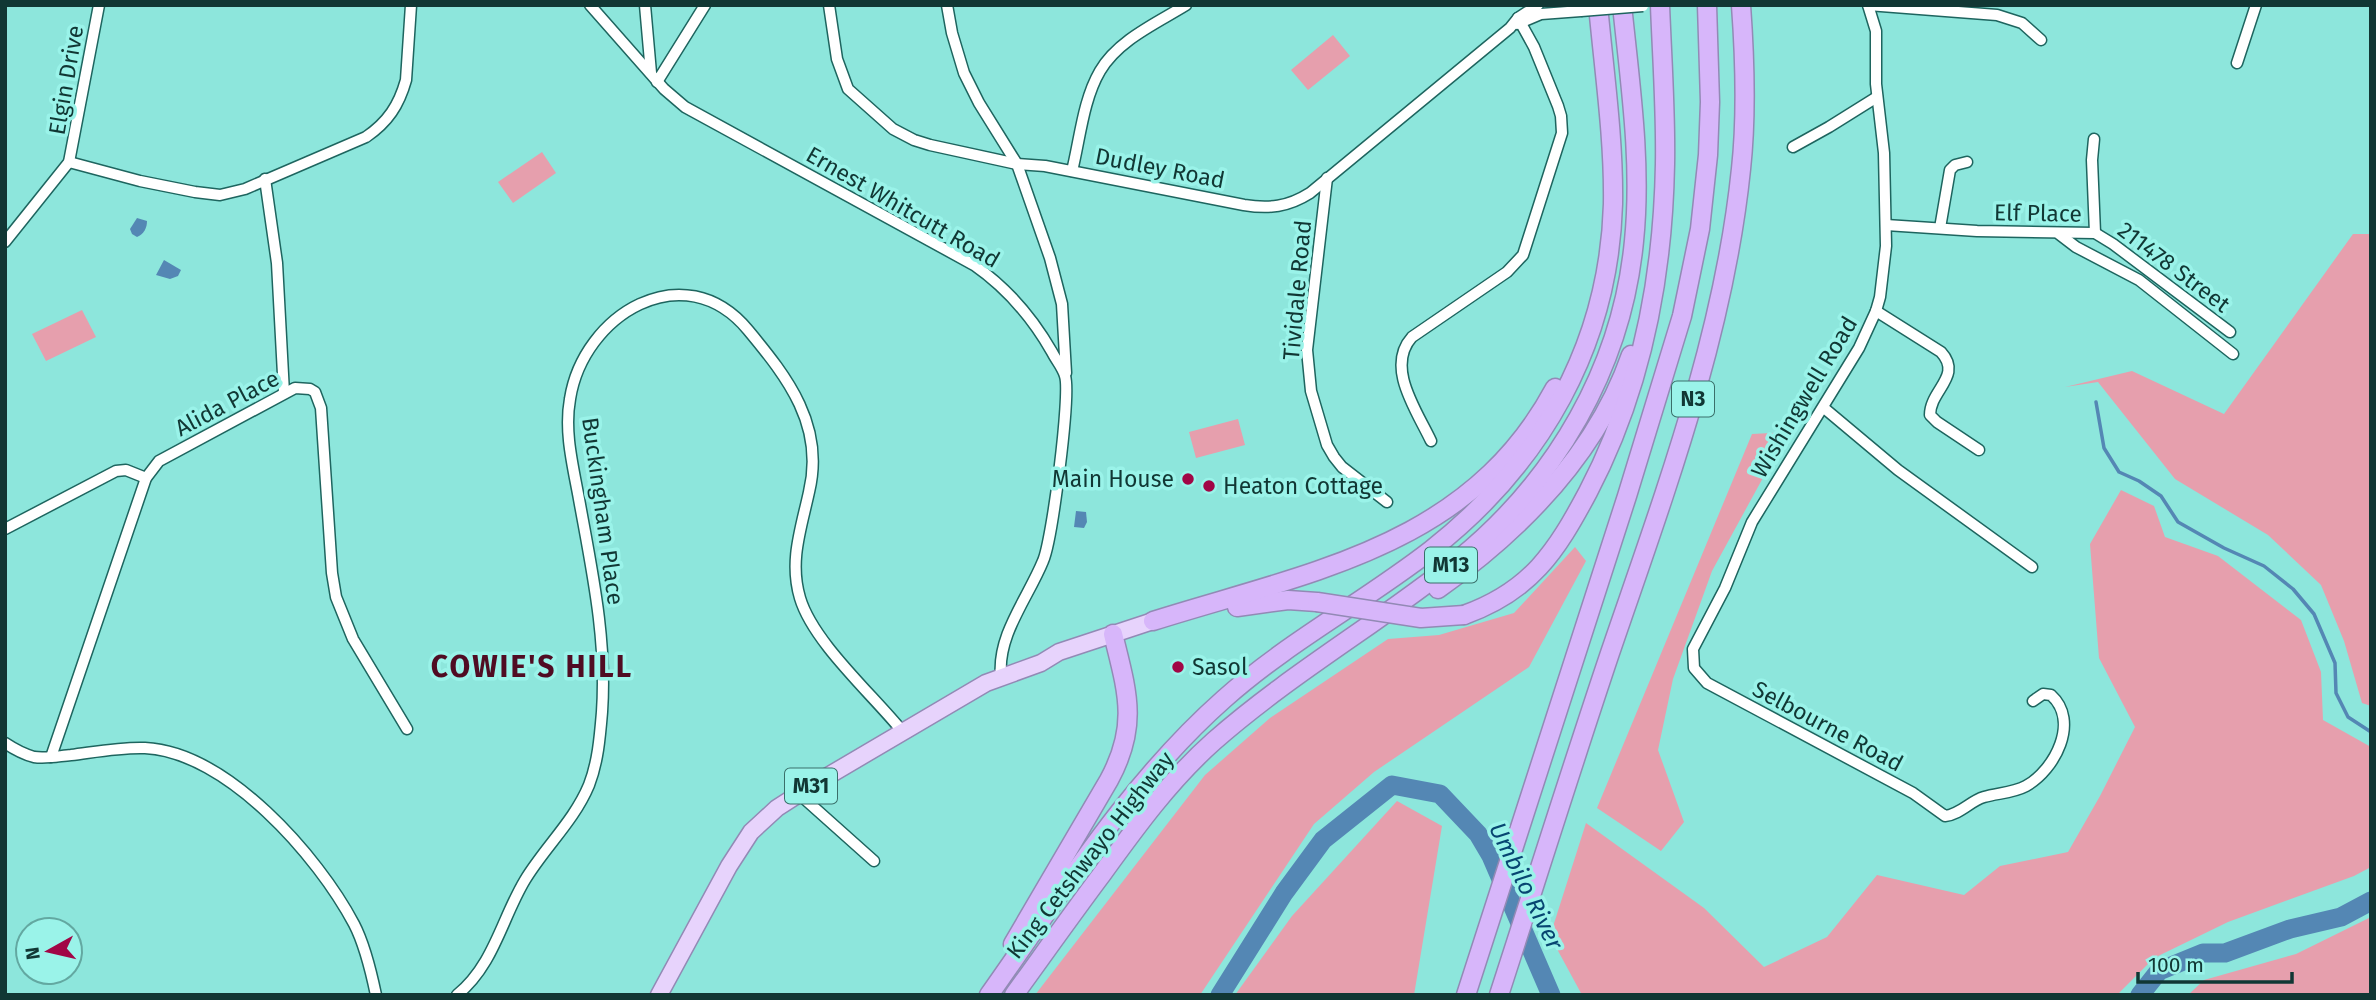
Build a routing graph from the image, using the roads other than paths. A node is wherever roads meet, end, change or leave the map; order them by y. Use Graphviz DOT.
graph roads {
  1 [pos="99,5"];
  2 [pos="411,5"];
  3 [pos="590,5"];
  4 [pos="645,5"];
  5 [pos="705,5"];
  6 [pos="829,5"];
  7 [pos="947,5"];
  8 [pos="1186,5"];
  9 [pos="1538,5"];
  10 [pos="1598,5"];
  11 [pos="1622,5"];
  12 [pos="1658,5"];
  13 [pos="1861,5"];
  14 [pos="2256,5"];
  15 [pos="1643,6"];
  16 [pos="1869,8"];
  17 [pos="1549,9"];
  18 [pos="1742,9"];
  19 [pos="1707,13"];
  20 [pos="1520,20"];
  21 [pos="2041,40"];
  22 [pos="2237,63"];
  23 [pos="654,78"];
  24 [pos="1877,97"];
  25 [pos="2094,139"];
  26 [pos="1793,147"];
  27 [pos="69,162"];
  28 [pos="1967,162"];
  29 [pos="1017,164"];
  30 [pos="1072,171"];
  31 [pos="1327,178"];
  32 [pos="265,180"];
  33 [pos="1613,202"];
  34 [pos="1886,225"];
  35 [pos="1940,228"];
  36 [pos="2059,233"];
  37 [pos="2095,233"];
  38 [pos="5,242"];
  39 [pos="1657,261"];
  40 [pos="1876,311"];
  41 [pos="2230,332"];
  42 [pos="2233,354"];
  43 [pos="1066,377"];
  44 [pos="284,393"];
  45 [pos="1824,408"];
  46 [pos="1431,441"];
  47 [pos="1979,450"];
  48 [pos="146,478"];
  49 [pos="1387,502"];
  50 [pos="5,529"];
  51 [pos="2032,567"];
  52 [pos="1155,626"];
  53 [pos="1114,639"];
  54 [pos="1694,668"];
  55 [pos="1001,676"];
  56 [pos="1273,694"];
  57 [pos="2033,701"];
  58 [pos="407,729"];
  59 [pos="902,731"];
  60 [pos="5,743"];
  61 [pos="51,757"];
  62 [pos="799,794"];
  63 [pos="874,861"];
  64 [pos="376,995"];
  65 [pos="457,995"];
  66 [pos="659,995"];
  67 [pos="989,995"];
  68 [pos="1014,995"];
  69 [pos="1466,995"];
  70 [pos="1499,995"];
  1 -- 27 [label="street, Elgin Drive"];
  2 -- 32 [label="street"];
  3 -- 23 [label="street, Ernest Whitcutt Road"];
  4 -- 23 [label="street"];
  5 -- 23 [label="street"];
  6 -- 29 [label="street, Dudley Road"];
  7 -- 29 [label="street"];
  8 -- 30 [label="street"];
  9 -- 20 [label="street, Dudley Road"];
  10 -- 33 [label="highway, King Cetshwayo Highway / M13"];
  11 -- 56 [label="highway, King Cetshwayo Highway / M13"];
  12 -- 15 [label="street, Dudley Road"];
  12 -- 39 [label="highway"];
  13 -- 16 [label="street"];
  14 -- 22 [label="street"];
  15 -- 17 [label="street, Dudley Road, bridge"];
  16 -- 21 [label="street"];
  16 -- 24 [label="street, Wishingwell Road"];
  17 -- 20 [label="street, Dudley Road"];
  18 -- 70 [label="highway, N3"];
  19 -- 69 [label="highway, N3"];
  20 -- 31 [label="street, Dudley Road"];
  20 -- 46 [label="street"];
  23 -- 43 [label="street, Ernest Whitcutt Road"];
  24 -- 26 [label="street"];
  24 -- 34 [label="street, Wishingwell Road"];
  25 -- 37 [label="street, Elf Place"];
  27 -- 32 [label="street"];
  27 -- 38 [label="street"];
  28 -- 35 [label="street"];
  29 -- 30 [label="street, Dudley Road"];
  29 -- 43 [label="street"];
  30 -- 31 [label="street, Dudley Road"];
  31 -- 49 [label="street, Tividale Road"];
  32 -- 44 [label="street"];
  33 -- 52 [label="highway"];
  33 -- 67 [label="highway, King Cetshwayo Highway / M13"];
  34 -- 35 [label="street, Elf Place"];
  34 -- 40 [label="street, Wishingwell Road"];
  35 -- 36 [label="street, Elf Place"];
  36 -- 37 [label="street, Elf Place"];
  36 -- 42 [label="street"];
  37 -- 41 [label="street, 211478 Street"];
  39 -- 52 [label="highway, bridge"];
  39 -- 56 [label="highway"];
  40 -- 45 [label="street, Wishingwell Road"];
  40 -- 47 [label="street"];
  43 -- 55 [label="street"];
  44 -- 48 [label="street, Alida Place"];
  44 -- 58 [label="street, Alida Place"];
  45 -- 51 [label="street"];
  45 -- 54 [label="street, Wishingwell Road"];
  48 -- 50 [label="street"];
  48 -- 61 [label="street, Alida Place"];
  52 -- 53 [label="main road, M31"];
  53 -- 55 [label="main road, M31"];
  53 -- 67 [label="highway"];
  54 -- 57 [label="street, Selbourne Road"];
  55 -- 59 [label="main road, M31"];
  56 -- 68 [label="highway, King Cetshwayo Highway / M13"];
  59 -- 62 [label="main road, M31"];
  59 -- 65 [label="street, Buckingham Place"];
  60 -- 61 [label="street"];
  61 -- 64 [label="street"];
  62 -- 63 [label="street"];
  62 -- 66 [label="main road, M31"];
}
